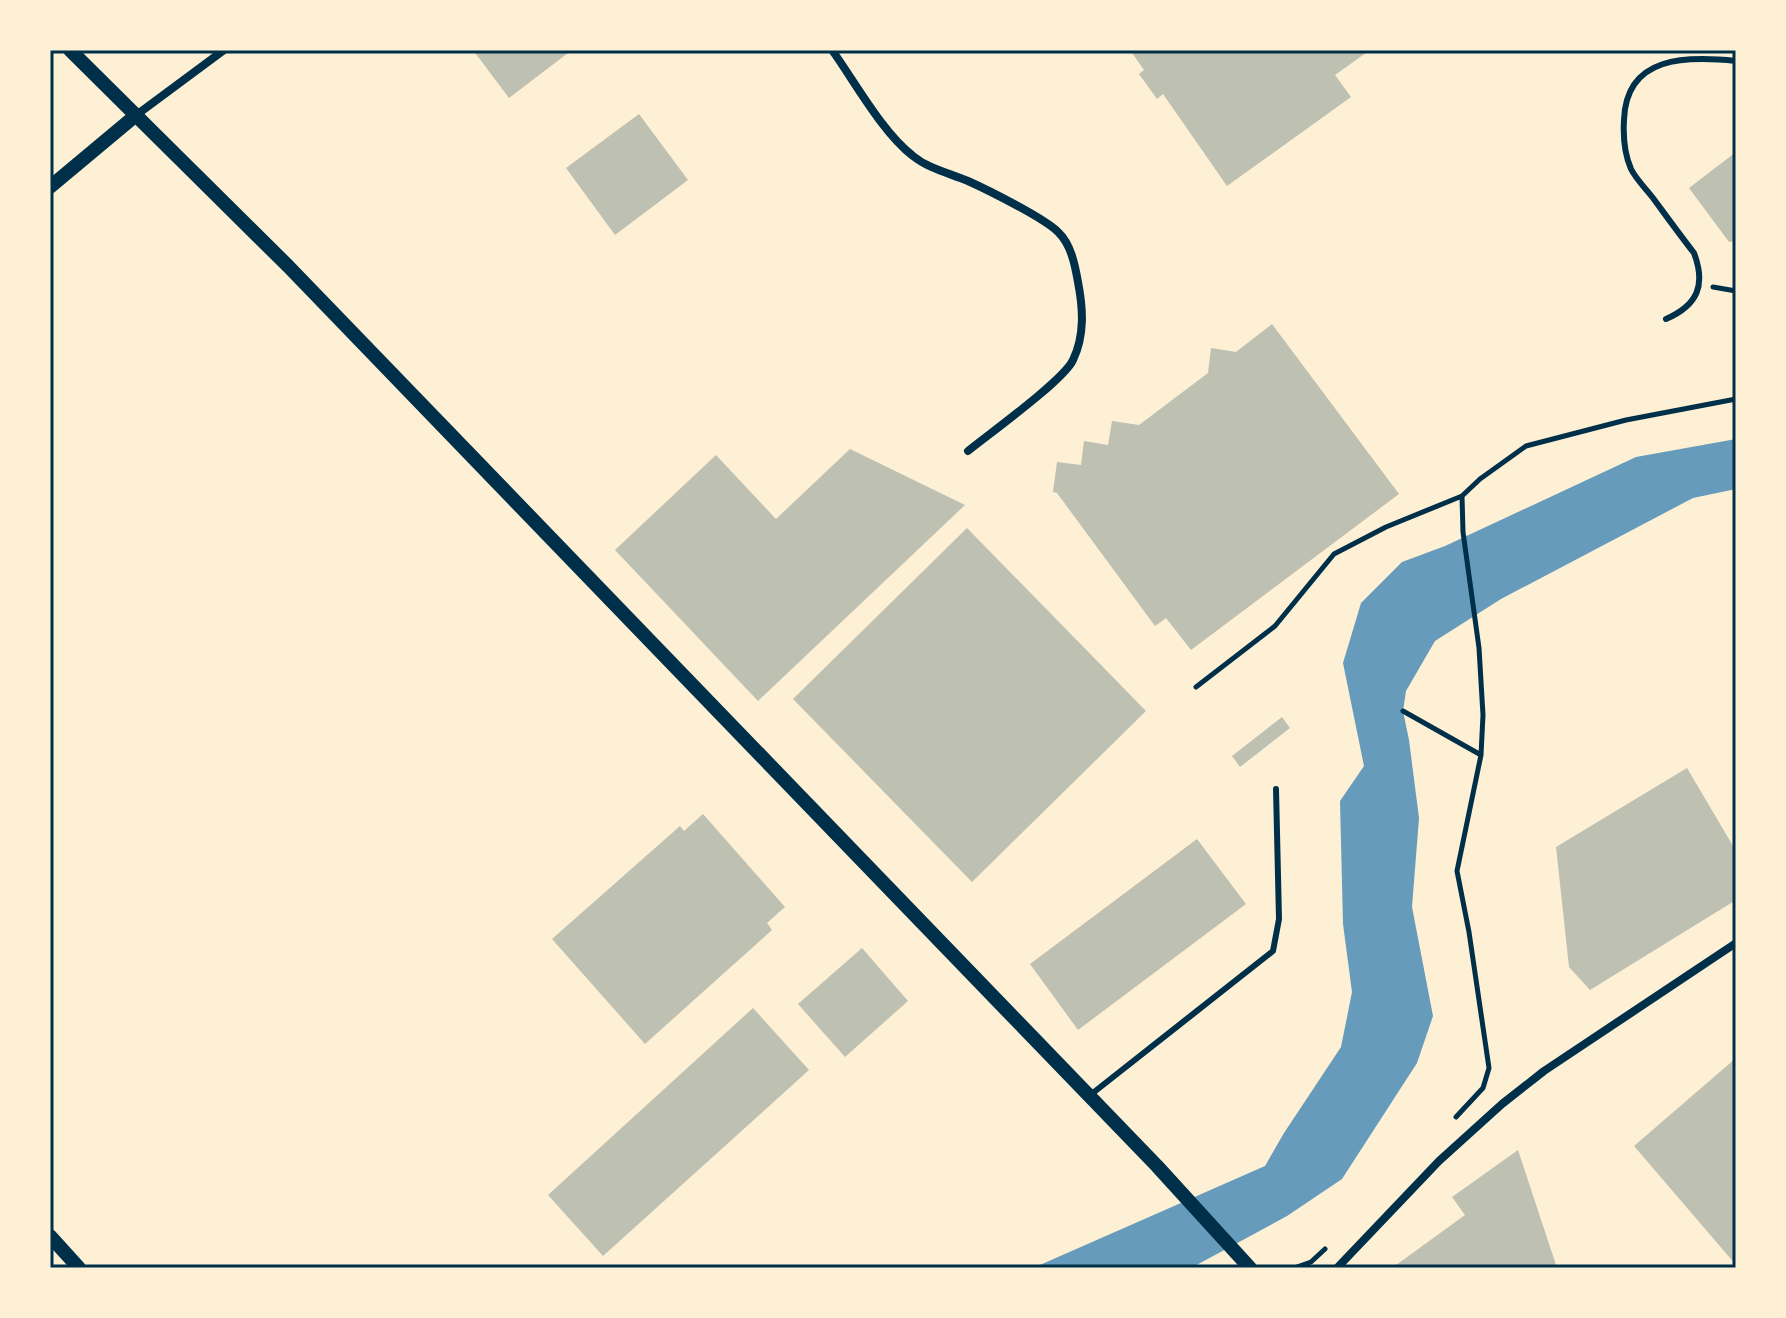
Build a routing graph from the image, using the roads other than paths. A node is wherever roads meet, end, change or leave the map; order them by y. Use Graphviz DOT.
graph roads {
  1 [pos="70,50"];
  2 [pos="224,50"];
  3 [pos="832,50"];
  4 [pos="1736,61"];
  5 [pos="135,116"];
  6 [pos="50,187"];
  7 [pos="1666,319"];
  8 [pos="968,451"];
  9 [pos="1276,789"];
  10 [pos="1736,943"];
  11 [pos="1089,1096"];
  12 [pos="50,1236"];
  13 [pos="79,1268"];
  14 [pos="1250,1268"];
  15 [pos="1337,1268"];
  1 -- 5 [label="street"];
  2 -- 5 [label="street"];
  3 -- 8 [label="street"];
  4 -- 7 [label="lane"];
  5 -- 6 [label="street"];
  5 -- 11 [label="street"];
  9 -- 11 [label="lane"];
  10 -- 15 [label="street"];
  11 -- 14 [label="street"];
  12 -- 13 [label="street"];
}
